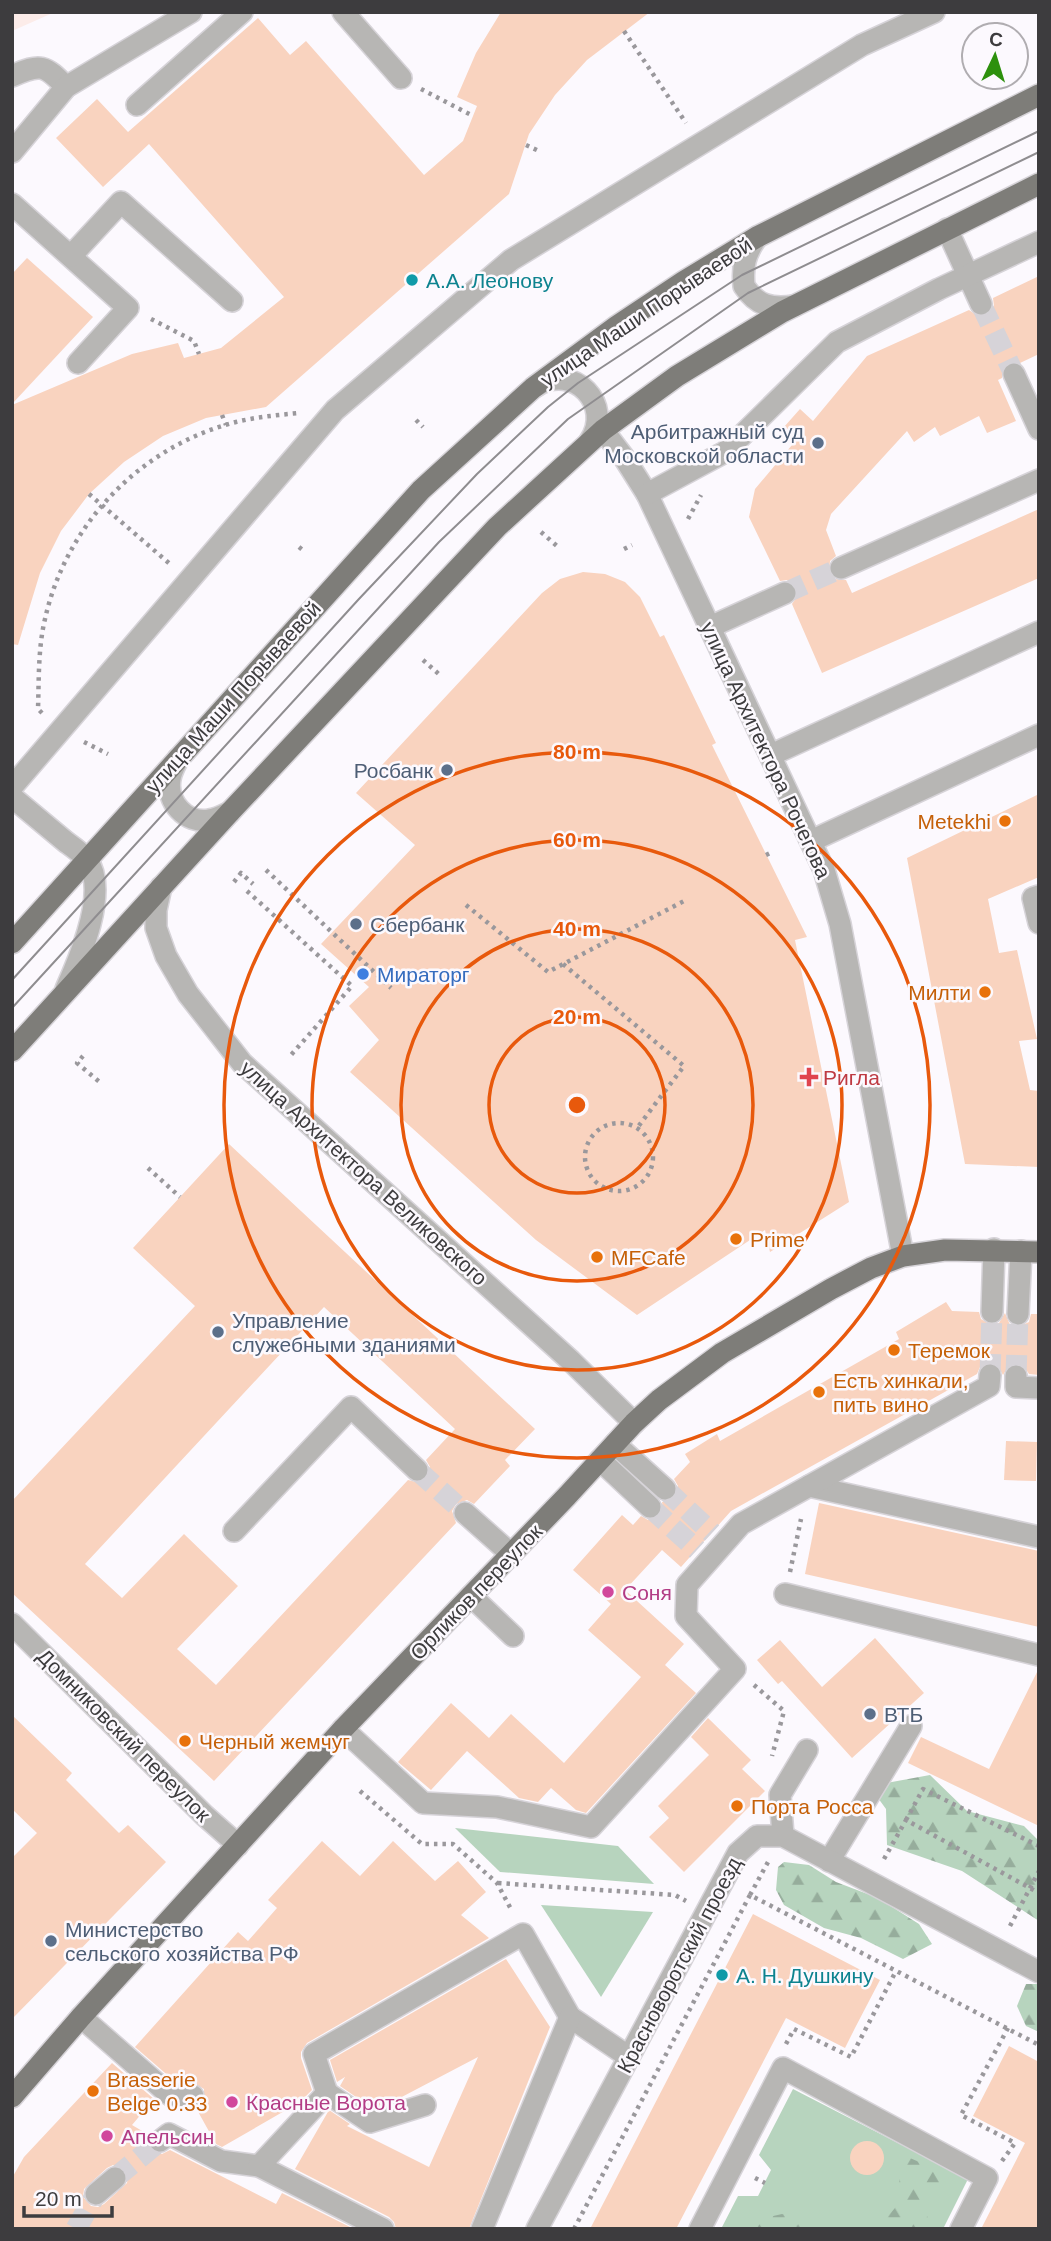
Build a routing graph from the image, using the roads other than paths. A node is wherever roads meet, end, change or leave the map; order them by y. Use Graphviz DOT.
graph roads {
  1 [pos="191,12"];
  2 [pos="242,12"];
  3 [pos="343,12"];
  4 [pos="934,12"];
  5 [pos="12,76"];
  6 [pos="401,78"];
  7 [pos="66,88"];
  8 [pos="1039,95"];
  9 [pos="137,105"];
  10 [pos="12,152"];
  11 [pos="1039,184"];
  12 [pos="12,204"];
  13 [pos="947,229"];
  14 [pos="757,237"];
  15 [pos="1039,242"];
  16 [pos="71,256"];
  17 [pos="968,275"];
  18 [pos="232,301"];
  19 [pos="981,304"];
  20 [pos="794,306"];
  21 [pos="78,363"];
  22 [pos="1014,374"];
  23 [pos="533,388"];
  24 [pos="1031,391"];
  25 [pos="1039,429"];
  26 [pos="603,430"];
  27 [pos="586,446"];
  28 [pos="1039,480"];
  29 [pos="647,494"];
  30 [pos="841,568"];
  31 [pos="785,593"];
  32 [pos="710,627"];
  33 [pos="1039,633"];
  34 [pos="1039,735"];
  35 [pos="771,755"];
  36 [pos="178,759"];
  37 [pos="12,787"];
  38 [pos="12,797"];
  39 [pos="230,812"];
  40 [pos="811,841"];
  41 [pos="87,859"];
  42 [pos="161,887"];
  43 [pos="1039,895"];
  44 [pos="1039,923"];
  45 [pos="12,943"];
  46 [pos="66,990"];
  47 [pos="12,1051"];
  48 [pos="994,1250"];
  49 [pos="1030,1251"];
  50 [pos="903,1256"];
  51 [pos="992,1312"];
  52 [pos="1018,1314"];
  53 [pos="990,1375"];
  54 [pos="1016,1376"];
  55 [pos="1039,1388"];
  56 [pos="634,1423"];
  57 [pos="615,1444"];
  58 [pos="600,1460"];
  59 [pos="417,1470"];
  60 [pos="809,1486"];
  61 [pos="665,1489"];
  62 [pos="650,1507"];
  63 [pos="465,1513"];
  64 [pos="234,1531"];
  65 [pos="1039,1537"];
  66 [pos="511,1555"];
  67 [pos="785,1594"];
  68 [pos="471,1597"];
  69 [pos="12,1624"];
  70 [pos="513,1636"];
  71 [pos="1039,1655"];
  72 [pos="911,1726"];
  73 [pos="343,1729"];
  74 [pos="807,1751"];
  75 [pos="783,1836"];
  76 [pos="238,1844"];
  77 [pos="829,1861"];
  78 [pos="1039,1972"];
  79 [pos="81,2017"];
  80 [pos="570,2018"];
  81 [pos="629,2057"];
  82 [pos="327,2093"];
  83 [pos="193,2096"];
  84 [pos="12,2097"];
  85 [pos="425,2105"];
  86 [pos="160,2141"];
  87 [pos="259,2166"];
  88 [pos="115,2178"];
  89 [pos="96,2194"];
  90 [pos="544,2226"];
  91 [pos="383,2229"];
  92 [pos="482,2229"];
  93 [pos="700,2229"];
  94 [pos="961,2229"];
  1 -- 7 [label="street"];
  2 -- 9 [label="street"];
  3 -- 6 [label="street"];
  4 -- 37 [label="street"];
  5 -- 7 [label="street"];
  7 -- 10 [label="street"];
  8 -- 14 [label="main road, улица Маши Порываевой"];
  11 -- 13 [label="main road"];
  12 -- 16 [label="street"];
  13 -- 17 [label="street"];
  13 -- 20 [label="main road"];
  14 -- 20 [label="street"];
  14 -- 23 [label="main road, улица Маши Порываевой"];
  15 -- 17 [label="street"];
  16 -- 18 [label="street"];
  16 -- 21 [label="street"];
  17 -- 19 [label="street"];
  17 -- 29 [label="street"];
  20 -- 26 [label="main road"];
  22 -- 24 [label="street"];
  23 -- 27 [label="street"];
  23 -- 36 [label="main road, улица Маши Порываевой"];
  24 -- 25 [label="street"];
  26 -- 27 [label="main road"];
  26 -- 29 [label="street, улица Архитектора Рочегова"];
  27 -- 39 [label="main road"];
  28 -- 30 [label="street"];
  29 -- 32 [label="street, улица Архитектора Рочегова"];
  31 -- 32 [label="street"];
  32 -- 35 [label="street, улица Архитектора Рочегова"];
  33 -- 35 [label="street"];
  34 -- 40 [label="street"];
  35 -- 40 [label="street, улица Архитектора Рочегова"];
  36 -- 39 [label="street"];
  36 -- 41 [label="main road, улица Маши Порываевой"];
  38 -- 41 [label="street"];
  39 -- 42 [label="main road"];
  40 -- 50 [label="street, улица Архитектора Рочегова"];
  41 -- 45 [label="main road, улица Маши Порываевой"];
  41 -- 46 [label="street"];
  42 -- 46 [label="main road"];
  42 -- 56 [label="street, улица Архитектора Великовского"];
  43 -- 44 [label="street"];
  46 -- 47 [label="main road"];
  48 -- 49 [label="main road, Орликов переулок"];
  48 -- 50 [label="main road, Орликов переулок"];
  48 -- 51 [label="street"];
  49 -- 52 [label="street"];
  50 -- 56 [label="main road, Орликов переулок"];
  53 -- 60 [label="street"];
  54 -- 55 [label="street"];
  56 -- 57 [label="main road, Орликов переулок"];
  57 -- 58 [label="main road, Орликов переулок"];
  57 -- 61 [label="street"];
  58 -- 62 [label="street"];
  58 -- 66 [label="main road, Орликов переулок"];
  59 -- 64 [label="street"];
  60 -- 65 [label="street"];
  60 -- 73 [label="street"];
  63 -- 66 [label="street"];
  66 -- 68 [label="main road, Орликов переулок"];
  67 -- 71 [label="street"];
  68 -- 70 [label="street"];
  68 -- 73 [label="main road, Орликов переулок"];
  69 -- 76 [label="street, Домниковский переулок"];
  72 -- 77 [label="street"];
  73 -- 76 [label="main road, Орликов переулок"];
  74 -- 75 [label="street"];
  75 -- 77 [label="street"];
  75 -- 81 [label="street, Красноворотский проезд"];
  76 -- 79 [label="main road, Орликов переулок"];
  77 -- 78 [label="street"];
  79 -- 83 [label="street"];
  79 -- 84 [label="main road, Орликов переулок"];
  80 -- 81 [label="street"];
  80 -- 82 [label="street"];
  80 -- 92 [label="street"];
  81 -- 90 [label="street, Красноворотский проезд"];
  82 -- 85 [label="street"];
  82 -- 87 [label="street"];
  86 -- 87 [label="street"];
  87 -- 91 [label="street"];
  88 -- 89 [label="street"];
  93 -- 94 [label="street"];
}
